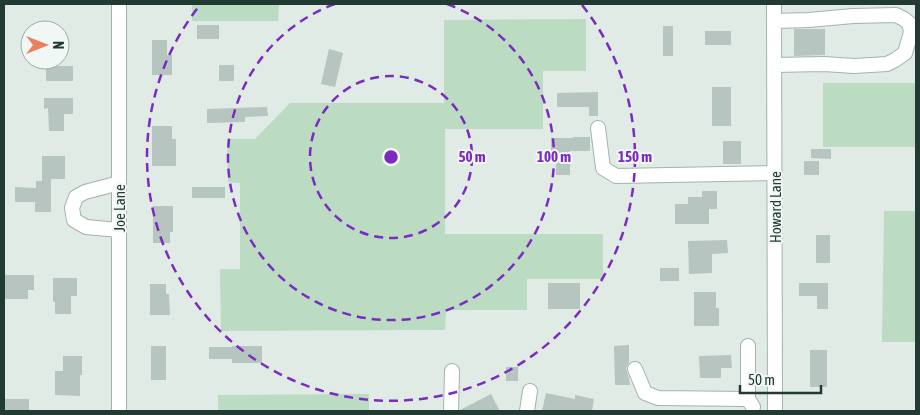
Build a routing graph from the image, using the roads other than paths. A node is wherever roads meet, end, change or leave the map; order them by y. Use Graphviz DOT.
graph roads {
  1 [pos="119,4"];
  2 [pos="774,4"];
  3 [pos="853,10"];
  4 [pos="774,21"];
  5 [pos="774,65"];
  6 [pos="598,128"];
  7 [pos="775,173"];
  8 [pos="119,183"];
  9 [pos="119,230"];
  10 [pos="748,346"];
  11 [pos="635,369"];
  12 [pos="452,370"];
  13 [pos="530,390"];
  14 [pos="749,406"];
  15 [pos="775,408"];
  16 [pos="119,411"];
  17 [pos="451,411"];
  18 [pos="528,411"];
  1 -- 8 [label="street, Joe Lane"];
  2 -- 4 [label="street, Howard Lane"];
  3 -- 4 [label="street"];
  3 -- 5 [label="street"];
  4 -- 5 [label="street, Howard Lane"];
  5 -- 7 [label="street, Howard Lane"];
  6 -- 7 [label="street"];
  7 -- 15 [label="street, Howard Lane"];
  8 -- 9 [label="street, Joe Lane"];
  8 -- 9 [label="street"];
  9 -- 16 [label="street, Joe Lane"];
  10 -- 14 [label="street"];
  11 -- 14 [label="street"];
  12 -- 17 [label="street"];
  13 -- 18 [label="street"];
  14 -- 15 [label="street"];
}
